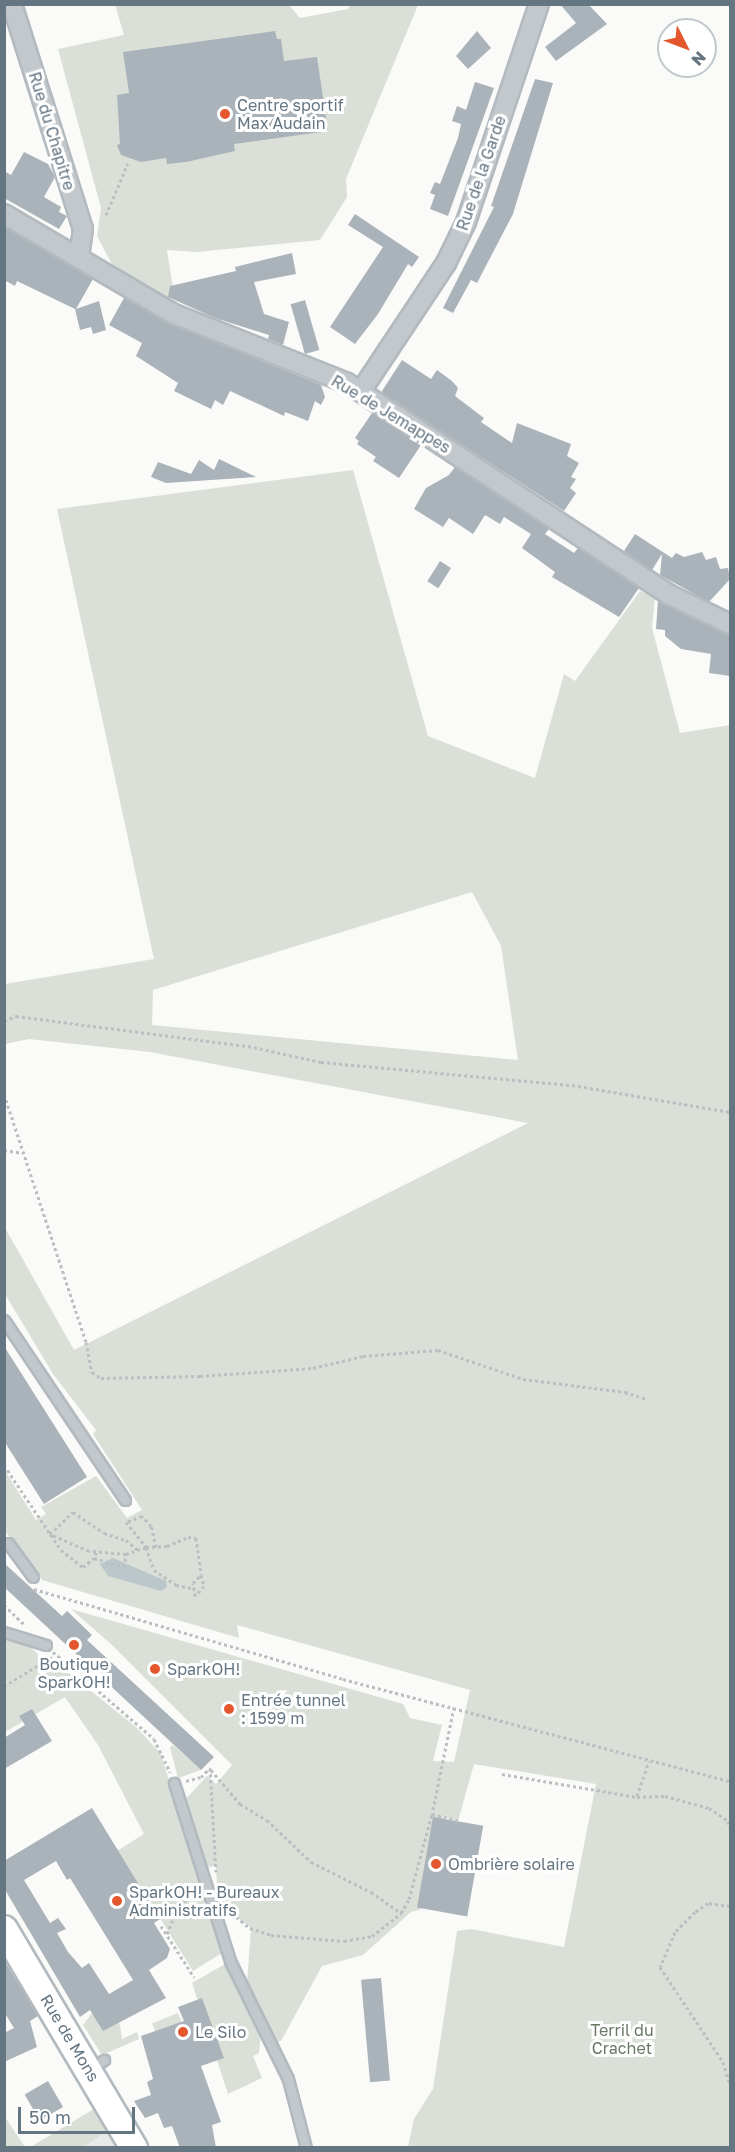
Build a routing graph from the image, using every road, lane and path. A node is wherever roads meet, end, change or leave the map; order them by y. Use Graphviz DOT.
graph roads {
  1 [pos="12,4"];
  2 [pos="539,4"];
  3 [pos="128,163"];
  4 [pos="4,214"];
  5 [pos="106,215"];
  6 [pos="75,256"];
  7 [pos="360,391"];
  8 [pos="730,624"];
  9 [pos="4,1022"];
  10 [pos="4,1094"];
  11 [pos="730,1112"];
  12 [pos="4,1150"];
  13 [pos="24,1153"];
  14 [pos="4,1320"];
  15 [pos="647,1399"];
  16 [pos="4,1465"];
  17 [pos="125,1500"];
  18 [pos="50,1534"];
  19 [pos="8,1543"];
  20 [pos="156,1546"];
  21 [pos="146,1547"];
  22 [pos="138,1550"];
  23 [pos="96,1552"];
  24 [pos="126,1554"];
  25 [pos="94,1558"];
  26 [pos="201,1575"];
  27 [pos="33,1577"];
  28 [pos="30,1588"];
  29 [pos="192,1588"];
  30 [pos="4,1605"];
  31 [pos="4,1632"];
  32 [pos="46,1645"];
  33 [pos="56,1654"];
  34 [pos="4,1686"];
  35 [pos="454,1706"];
  36 [pos="649,1761"];
  37 [pos="210,1768"];
  38 [pos="502,1774"];
  39 [pos="730,1781"];
  40 [pos="174,1783"];
  41 [pos="637,1797"];
  42 [pos="432,1814"];
  43 [pos="458,1821"];
  44 [pos="729,1822"];
  45 [pos="730,1829"];
  46 [pos="216,1876"];
  47 [pos="207,1888"];
  48 [pos="224,1906"];
  49 [pos="730,1906"];
  50 [pos="401,1913"];
  51 [pos="161,1926"];
  52 [pos="4,1929"];
  53 [pos="167,1934"];
  54 [pos="194,1977"];
  55 [pos="98,2072"];
  56 [pos="730,2085"];
  57 [pos="134,2148"];
  58 [pos="143,2148"];
  59 [pos="306,2148"];
  1 -- 6 [label="street, Rue du Chapitre"];
  2 -- 7 [label="street, Rue de la Garde"];
  3 -- 5 [label="path"];
  4 -- 6 [label="street, Rue de Jemappes"];
  6 -- 7 [label="street, Rue de Jemappes"];
  7 -- 8 [label="street, Rue de Jemappes"];
  9 -- 11 [label="path"];
  10 -- 13 [label="path"];
  12 -- 13 [label="path"];
  13 -- 15 [label="path"];
  14 -- 17 [label="lane"];
  16 -- 18 [label="path"];
  18 -- 22 [label="path"];
  18 -- 23 [label="path"];
  18 -- 25 [label="path"];
  19 -- 27 [label="lane"];
  20 -- 21 [label="path"];
  20 -- 21 [label="path"];
  20 -- 26 [label="path"];
  21 -- 22 [label="path"];
  21 -- 29 [label="path"];
  22 -- 24 [label="path"];
  23 -- 24 [label="path"];
  23 -- 25 [label="path"];
  24 -- 25 [label="path"];
  26 -- 29 [label="path"];
  26 -- 29 [label="path"];
  28 -- 35 [label="path"];
  30 -- 32 [label="path"];
  31 -- 32 [label="lane"];
  32 -- 33 [label="path"];
  33 -- 34 [label="path"];
  33 -- 40 [label="path"];
  35 -- 36 [label="path"];
  35 -- 42 [label="path"];
  36 -- 39 [label="path"];
  36 -- 41 [label="path"];
  37 -- 40 [label="path"];
  37 -- 46 [label="path"];
  37 -- 50 [label="path"];
  38 -- 41 [label="path"];
  40 -- 47 [label="lane"];
  41 -- 44 [label="path"];
  42 -- 43 [label="path"];
  42 -- 50 [label="path"];
  44 -- 45 [label="path"];
  47 -- 53 [label="path"];
  47 -- 59 [label="lane"];
  48 -- 50 [label="path"];
  49 -- 56 [label="path"];
  51 -- 53 [label="path"];
  52 -- 55 [label="main road, Rue de Mons"];
  53 -- 54 [label="path"];
  55 -- 57 [label="main road, Rue de Mons"];
  55 -- 58 [label="main road"];
}
